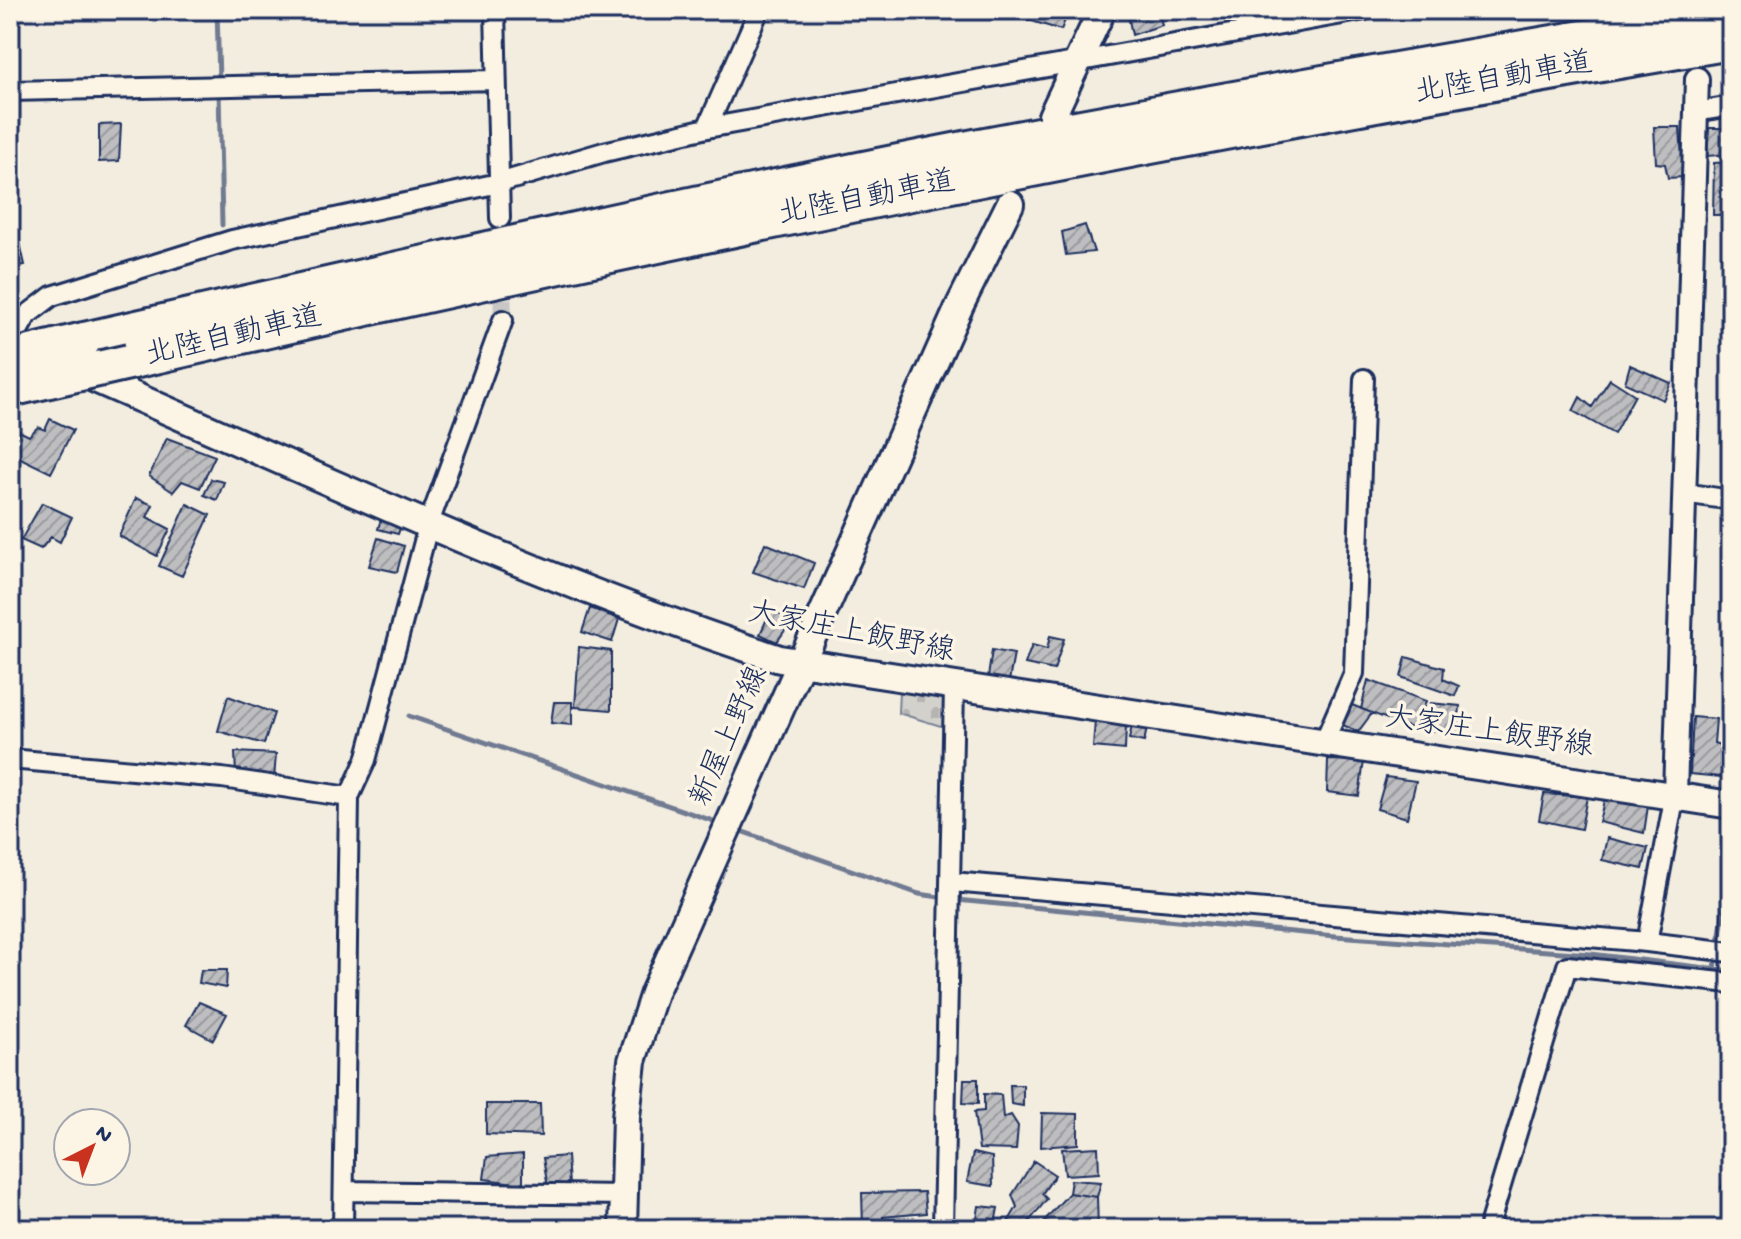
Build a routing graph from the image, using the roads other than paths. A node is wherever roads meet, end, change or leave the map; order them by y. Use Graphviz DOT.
graph roads {
  1 [pos="495,10"];
  2 [pos="759,10"];
  3 [pos="1102,10"];
  4 [pos="1365,10"];
  5 [pos="1731,13"];
  6 [pos="1731,42"];
  7 [pos="1078,63"];
  8 [pos="1697,79"];
  9 [pos="496,80"];
  10 [pos="10,91"];
  11 [pos="1731,106"];
  12 [pos="1696,112"];
  13 [pos="1052,116"];
  14 [pos="707,128"];
  15 [pos="499,183"];
  16 [pos="1010,204"];
  17 [pos="500,218"];
  18 [pos="503,320"];
  19 [pos="10,343"];
  20 [pos="10,358"];
  21 [pos="1364,379"];
  22 [pos="10,389"];
  23 [pos="1684,493"];
  24 [pos="1731,500"];
  25 [pos="429,523"];
  26 [pos="800,662"];
  27 [pos="954,688"];
  28 [pos="1324,742"];
  29 [pos="10,759"];
  30 [pos="1675,794"];
  31 [pos="349,797"];
  32 [pos="1731,805"];
  33 [pos="952,882"];
  34 [pos="1647,942"];
  35 [pos="1731,952"];
  36 [pos="1731,983"];
  37 [pos="344,1191"];
  38 [pos="624,1195"];
  39 [pos="343,1229"];
  40 [pos="623,1229"];
  41 [pos="943,1229"];
  42 [pos="1488,1229"];
  1 -- 9 [label="street"];
  2 -- 14 [label="street"];
  3 -- 7 [label="main road"];
  4 -- 7 [label="street"];
  5 -- 20 [label="highway, 北陸自動車道, bridge"];
  6 -- 22 [label="highway, 北陸自動車道, bridge"];
  7 -- 13 [label="main road"];
  7 -- 14 [label="street"];
  8 -- 12 [label="street"];
  9 -- 10 [label="street"];
  9 -- 15 [label="street"];
  11 -- 12 [label="street"];
  12 -- 23 [label="street"];
  14 -- 15 [label="street"];
  15 -- 17 [label="street"];
  15 -- 19 [label="street"];
  16 -- 26 [label="main road, 新屋上野線"];
  18 -- 25 [label="street"];
  19 -- 25 [label="main road, 大家庄上飯野線"];
  21 -- 28 [label="street"];
  23 -- 24 [label="street"];
  23 -- 30 [label="street"];
  25 -- 26 [label="main road, 大家庄上飯野線"];
  25 -- 31 [label="street"];
  26 -- 27 [label="main road, 大家庄上飯野線"];
  26 -- 38 [label="main road, 新屋上野線"];
  27 -- 28 [label="main road, 大家庄上飯野線"];
  27 -- 33 [label="street"];
  28 -- 30 [label="main road, 大家庄上飯野線"];
  29 -- 31 [label="street"];
  30 -- 32 [label="main road, 大家庄上飯野線"];
  30 -- 34 [label="street"];
  31 -- 37 [label="street"];
  33 -- 34 [label="street"];
  33 -- 41 [label="street"];
  34 -- 35 [label="street"];
  36 -- 42 [label="street"];
  37 -- 38 [label="street"];
  37 -- 39 [label="street"];
  38 -- 40 [label="main road, 新屋上野線"];
}
